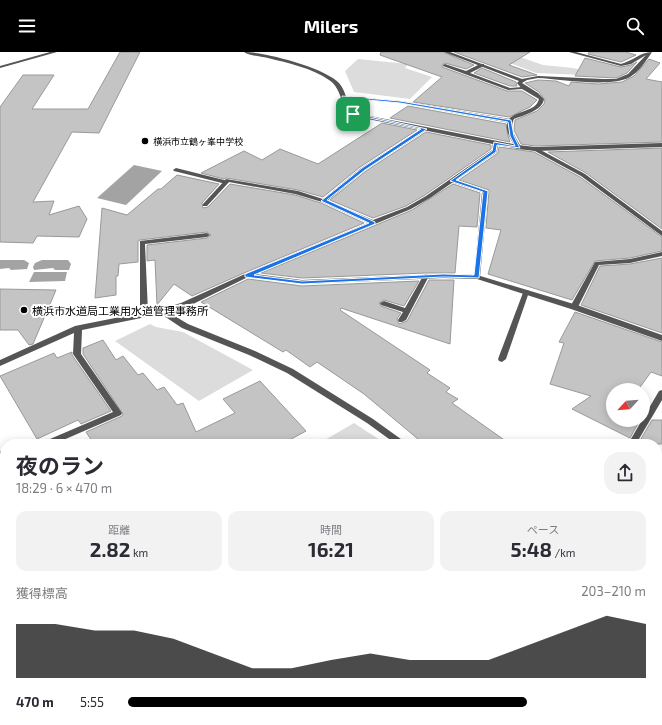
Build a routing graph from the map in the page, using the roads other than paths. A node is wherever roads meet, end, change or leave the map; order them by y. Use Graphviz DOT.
graph roads {
  1 [pos="55,52"];
  2 [pos="246,52"];
  3 [pos="446,52"];
  4 [pos="571,52"];
  5 [pos="647,52"];
  6 [pos="650,52"];
  7 [pos="445,65"];
  8 [pos="482,65"];
  9 [pos="0,68"];
  10 [pos="465,73"];
  11 [pos="521,80"];
  12 [pos="522,88"];
  13 [pos="343,97"];
  14 [pos="510,121"];
  15 [pos="424,129"];
  16 [pos="495,143"];
  17 [pos="662,145"];
  18 [pos="518,148"];
  19 [pos="535,149"];
  20 [pos="176,170"];
  21 [pos="452,181"];
  22 [pos="226,182"];
  23 [pos="324,201"];
  24 [pos="205,205"];
  25 [pos="374,223"];
  26 [pos="662,234"];
  27 [pos="207,235"];
  28 [pos="662,254"];
  29 [pos="247,275"];
  30 [pos="426,276"];
  31 [pos="477,277"];
  32 [pos="526,292"];
  33 [pos="384,303"];
  34 [pos="574,307"];
  35 [pos="407,310"];
  36 [pos="162,311"];
  37 [pos="144,314"];
  38 [pos="402,320"];
  39 [pos="78,328"];
  40 [pos="662,338"];
  41 [pos="502,360"];
  42 [pos="0,363"];
  43 [pos="662,393"];
  44 [pos="58,439"];
  45 [pos="395,439"];
  46 [pos="635,439"];
  1 -- 9 [label="street"];
  2 -- 13 [label="street"];
  3 -- 8 [label="street"];
  4 -- 5 [label="street"];
  6 -- 11 [label="street"];
  7 -- 10 [label="street"];
  8 -- 10 [label="street"];
  8 -- 11 [label="street"];
  10 -- 12 [label="street"];
  11 -- 12 [label="street"];
  12 -- 14 [label="street"];
  13 -- 14 [label="street"];
  13 -- 15 [label="street"];
  14 -- 18 [label="street"];
  15 -- 16 [label="street"];
  15 -- 23 [label="street"];
  16 -- 18 [label="street"];
  16 -- 21 [label="street"];
  17 -- 19 [label="street"];
  18 -- 19 [label="street"];
  19 -- 26 [label="street"];
  20 -- 22 [label="street"];
  21 -- 25 [label="street"];
  21 -- 31 [label="street"];
  22 -- 23 [label="street"];
  22 -- 24 [label="street"];
  23 -- 25 [label="street"];
  25 -- 29 [label="street"];
  27 -- 37 [label="street"];
  28 -- 34 [label="street"];
  29 -- 30 [label="street"];
  29 -- 36 [label="street"];
  30 -- 31 [label="street"];
  30 -- 35 [label="street"];
  31 -- 32 [label="street"];
  32 -- 34 [label="street"];
  32 -- 41 [label="street"];
  33 -- 35 [label="street"];
  34 -- 40 [label="street"];
  35 -- 38 [label="street"];
  36 -- 37 [label="street"];
  36 -- 45 [label="street"];
  37 -- 39 [label="street"];
  39 -- 42 [label="street"];
  39 -- 44 [label="street"];
  43 -- 46 [label="street"];
}
